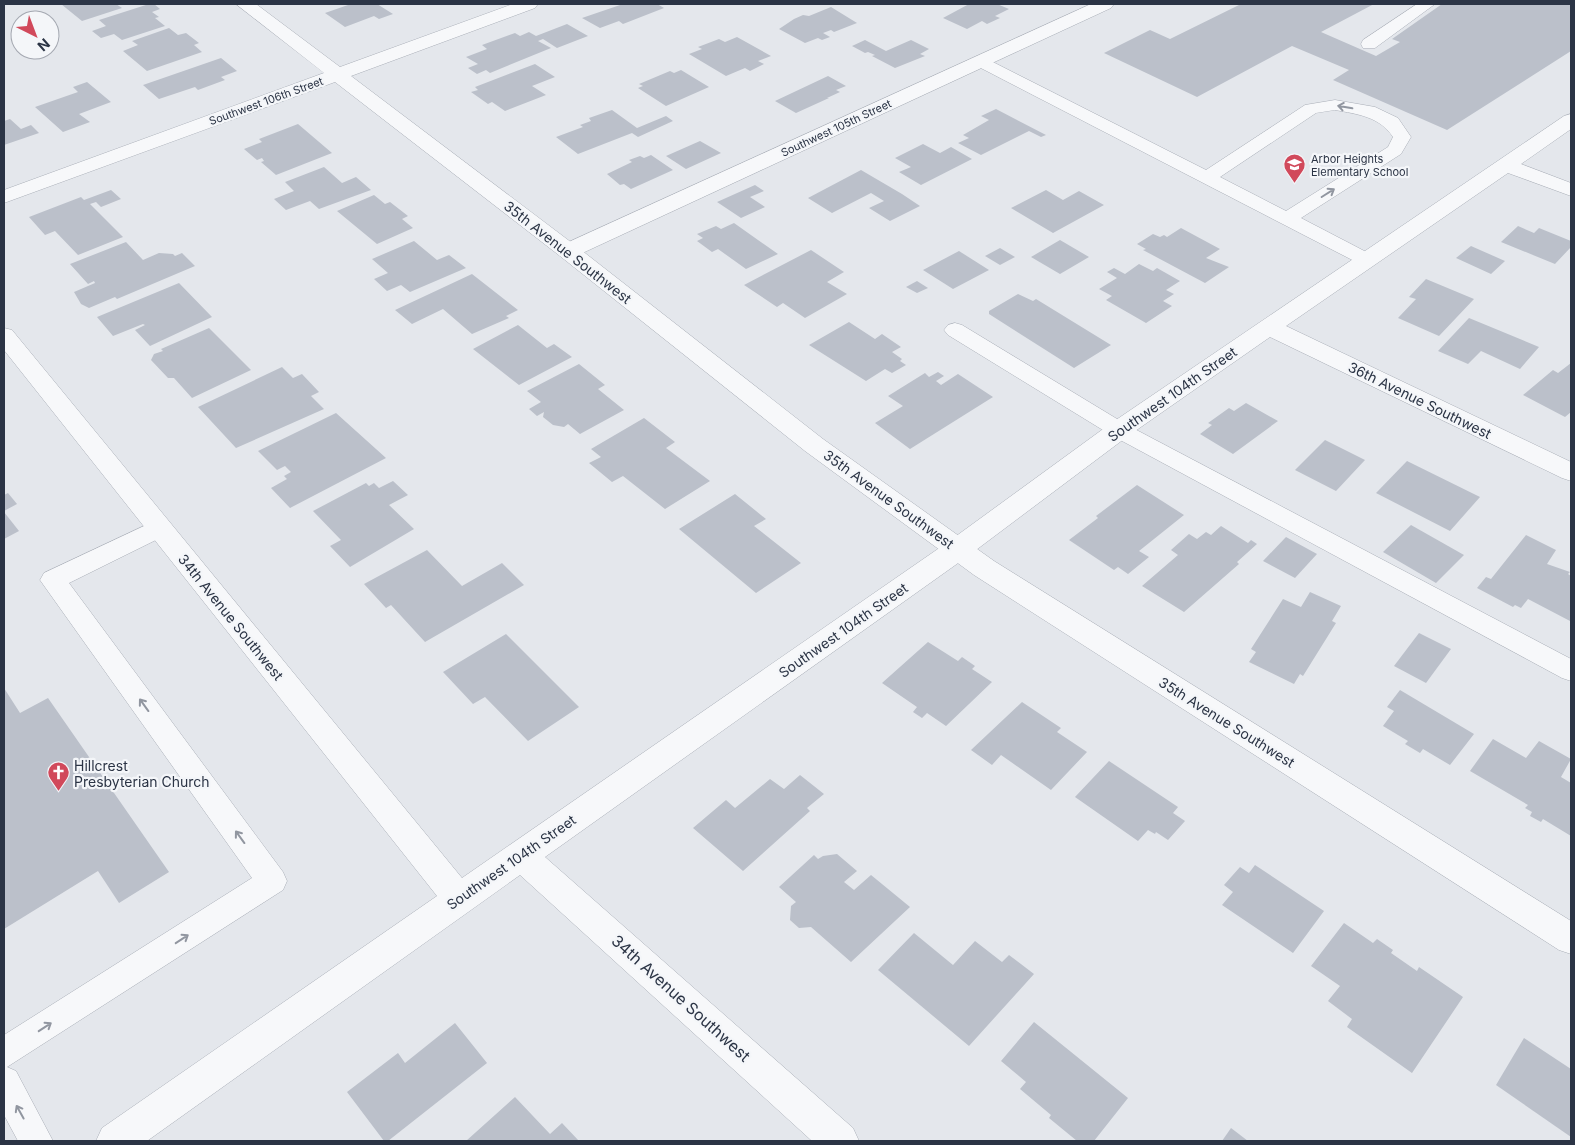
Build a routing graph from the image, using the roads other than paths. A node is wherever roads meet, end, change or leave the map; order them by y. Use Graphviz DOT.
graph roads {
  1 [pos="245,4"];
  2 [pos="528,4"];
  3 [pos="1105,4"];
  4 [pos="1427,4"];
  5 [pos="1369,44"];
  6 [pos="981,61"];
  7 [pos="336,75"];
  8 [pos="1571,120"];
  9 [pos="1504,164"];
  10 [pos="1207,178"];
  11 [pos="1571,190"];
  12 [pos="4,197"];
  13 [pos="1287,219"];
  14 [pos="568,251"];
  15 [pos="1367,260"];
  16 [pos="1268,327"];
  17 [pos="955,330"];
  18 [pos="4,336"];
  19 [pos="1119,430"];
  20 [pos="1571,472"];
  21 [pos="158,528"];
  22 [pos="958,549"];
  23 [pos="1571,671"];
  24 [pos="521,856"];
  25 [pos="459,899"];
  26 [pos="1571,939"];
  27 [pos="4,1053"];
  28 [pos="4,1082"];
  29 [pos="36,1141"];
  30 [pos="115,1141"];
  31 [pos="840,1141"];
  1 -- 7 [label="street, 35th Avenue Southwest"];
  2 -- 7 [label="street, Southwest 106th Street"];
  3 -- 6 [label="street, Southwest 105th Street"];
  4 -- 5 [label="lane"];
  6 -- 10 [label="lane"];
  6 -- 14 [label="street, Southwest 105th Street"];
  7 -- 12 [label="street, Southwest 106th Street"];
  7 -- 14 [label="street, 35th Avenue Southwest"];
  8 -- 9 [label="street, Southwest 104th Street"];
  9 -- 11 [label="street"];
  9 -- 15 [label="street, Southwest 104th Street"];
  10 -- 13 [label="lane"];
  13 -- 10 [label="lane, one-way"];
  13 -- 15 [label="lane"];
  14 -- 22 [label="street, 35th Avenue Southwest"];
  15 -- 16 [label="street, Southwest 104th Street"];
  16 -- 19 [label="street, Southwest 104th Street"];
  16 -- 20 [label="street, 36th Avenue Southwest"];
  17 -- 19 [label="lane"];
  18 -- 21 [label="street, 34th Avenue Southwest"];
  19 -- 22 [label="street, Southwest 104th Street"];
  19 -- 23 [label="lane"];
  21 -- 25 [label="street, 34th Avenue Southwest"];
  27 -- 21 [label="lane, one-way"];
  22 -- 24 [label="street, Southwest 104th Street"];
  22 -- 26 [label="street, 35th Avenue Southwest"];
  24 -- 25 [label="street, Southwest 104th Street"];
  24 -- 31 [label="street, 34th Avenue Southwest"];
  25 -- 30 [label="street, Southwest 104th Street"];
  29 -- 28 [label="lane, one-way"];
}
